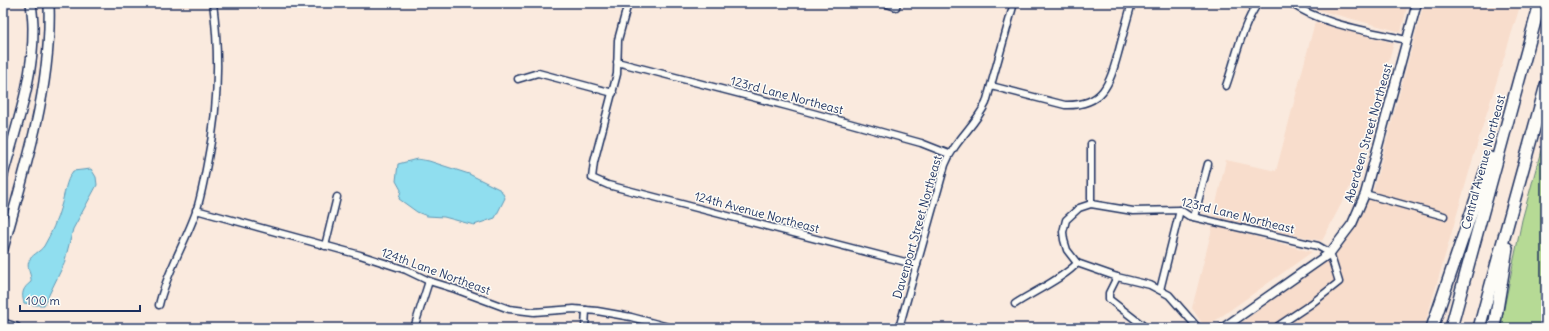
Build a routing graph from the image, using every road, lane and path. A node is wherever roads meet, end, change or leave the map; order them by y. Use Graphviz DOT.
graph roads {
  1 [pos="31,3"];
  2 [pos="49,3"];
  3 [pos="213,3"];
  4 [pos="628,3"];
  5 [pos="884,3"];
  6 [pos="1014,3"];
  7 [pos="1132,3"];
  8 [pos="1258,3"];
  9 [pos="1291,3"];
  10 [pos="1417,3"];
  11 [pos="1540,3"];
  12 [pos="897,5"];
  13 [pos="1406,40"];
  14 [pos="617,62"];
  15 [pos="518,78"];
  16 [pos="1546,85"];
  17 [pos="991,86"];
  18 [pos="1226,86"];
  19 [pos="613,93"];
  20 [pos="1508,117"];
  21 [pos="1091,144"];
  22 [pos="949,154"];
  23 [pos="1208,164"];
  24 [pos="3,175"];
  25 [pos="1365,194"];
  26 [pos="337,197"];
  27 [pos="1091,204"];
  28 [pos="1512,208"];
  29 [pos="196,210"];
  30 [pos="1180,210"];
  31 [pos="1444,216"];
  32 [pos="1194,217"];
  33 [pos="325,246"];
  34 [pos="3,249"];
  35 [pos="1330,252"];
  36 [pos="1077,263"];
  37 [pos="917,265"];
  38 [pos="1117,277"];
  39 [pos="429,281"];
  40 [pos="1160,290"];
  41 [pos="1015,304"];
  42 [pos="159,305"];
  43 [pos="586,310"];
  44 [pos="3,324"];
  45 [pos="1278,326"];
  46 [pos="16,328"];
  47 [pos="414,328"];
  48 [pos="585,328"];
  49 [pos="672,328"];
  50 [pos="899,328"];
  51 [pos="1146,328"];
  52 [pos="1198,328"];
  53 [pos="1223,328"];
  54 [pos="1432,328"];
  55 [pos="1451,328"];
  56 [pos="1479,328"];
  57 [pos="1494,328"];
  1 -- 24 [label="main road"];
  2 -- 34 [label="main road"];
  3 -- 29 [label="street"];
  4 -- 14 [label="street"];
  5 -- 12 [label="street"];
  6 -- 17 [label="street, Davenport Street Northeast"];
  7 -- 17 [label="street"];
  8 -- 18 [label="street"];
  9 -- 13 [label="street"];
  10 -- 13 [label="street, Aberdeen Street Northeast"];
  11 -- 20 [label="highway, Central Avenue Northeast"];
  13 -- 25 [label="street, Aberdeen Street Northeast"];
  14 -- 19 [label="street"];
  14 -- 22 [label="street, 123rd Lane Northeast"];
  15 -- 19 [label="street"];
  16 -- 28 [label="highway"];
  17 -- 22 [label="street, Davenport Street Northeast"];
  19 -- 37 [label="street, 124th Avenue Northeast"];
  20 -- 54 [label="highway"];
  20 -- 55 [label="highway, Central Avenue Northeast"];
  21 -- 27 [label="street"];
  22 -- 37 [label="street, Davenport Street Northeast"];
  23 -- 32 [label="street"];
  25 -- 31 [label="street"];
  25 -- 35 [label="street, Aberdeen Street Northeast"];
  26 -- 33 [label="street"];
  27 -- 30 [label="street, 123rd Lane Northeast"];
  27 -- 36 [label="street"];
  28 -- 56 [label="highway"];
  28 -- 57 [label="highway"];
  29 -- 33 [label="street, 124th Lane Northeast"];
  29 -- 42 [label="street"];
  30 -- 32 [label="street, 123rd Lane Northeast"];
  30 -- 40 [label="street"];
  32 -- 35 [label="street, 123rd Lane Northeast"];
  33 -- 39 [label="street, 124th Lane Northeast"];
  35 -- 45 [label="street"];
  35 -- 53 [label="street, Aberdeen Street Northeast"];
  36 -- 38 [label="street"];
  36 -- 41 [label="street"];
  37 -- 50 [label="street, Davenport Street Northeast"];
  38 -- 40 [label="street"];
  38 -- 51 [label="street"];
  39 -- 43 [label="street, 124th Lane Northeast"];
  39 -- 47 [label="street"];
  40 -- 52 [label="street"];
  43 -- 48 [label="street"];
  43 -- 49 [label="street, 124th Lane Northeast"];
  44 -- 46 [label="main road"];
}
